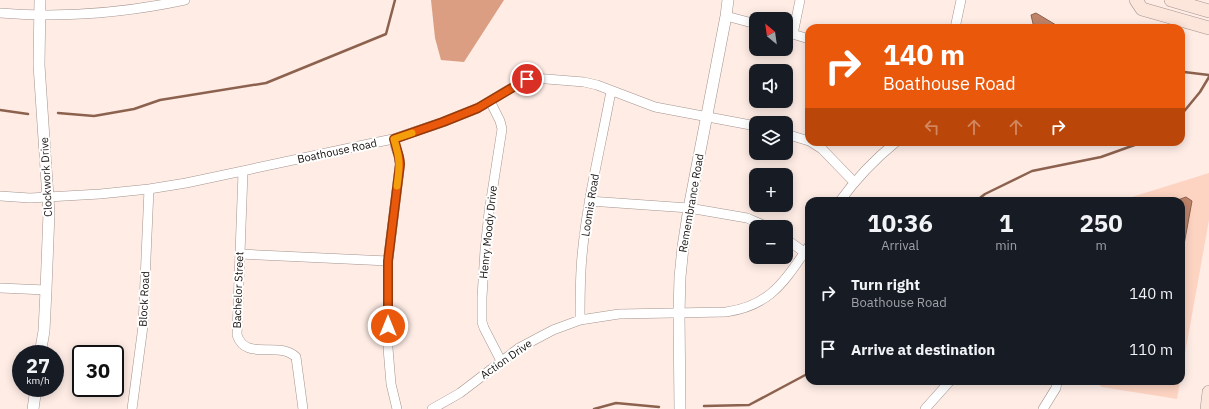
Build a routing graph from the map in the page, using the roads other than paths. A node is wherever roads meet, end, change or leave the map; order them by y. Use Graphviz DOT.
graph roads {
  1 [pos="40,0"];
  2 [pos="185,0"];
  3 [pos="728,0"];
  4 [pos="800,0"];
  5 [pos="961,0"];
  6 [pos="1136,0"];
  7 [pos="1171,0"];
  8 [pos="139,4"];
  9 [pos="1209,11"];
  10 [pos="0,13"];
  11 [pos="40,15"];
  12 [pos="726,16"];
  13 [pos="793,21"];
  14 [pos="749,22"];
  15 [pos="956,24"];
  16 [pos="1209,28"];
  17 [pos="793,34"];
  18 [pos="805,38"];
  19 [pos="611,90"];
  20 [pos="490,101"];
  21 [pos="706,117"];
  22 [pos="749,125"];
  23 [pos="793,136"];
  24 [pos="394,139"];
  25 [pos="805,140"];
  26 [pos="817,146"];
  27 [pos="891,146"];
  28 [pos="243,172"];
  29 [pos="854,182"];
  30 [pos="149,189"];
  31 [pos="0,196"];
  32 [pos="48,196"];
  33 [pos="843,197"];
  34 [pos="589,201"];
  35 [pos="689,208"];
  36 [pos="752,220"];
  37 [pos="793,242"];
  38 [pos="805,248"];
  39 [pos="805,252"];
  40 [pos="240,254"];
  41 [pos="388,261"];
  42 [pos="0,288"];
  43 [pos="46,290"];
  44 [pos="679,313"];
  45 [pos="580,320"];
  46 [pos="42,345"];
  47 [pos="502,361"];
  48 [pos="946,385"];
  49 [pos="1056,385"];
  50 [pos="1209,392"];
  51 [pos="35,397"];
  52 [pos="1045,408"];
  53 [pos="33,409"];
  54 [pos="132,409"];
  55 [pos="303,409"];
  56 [pos="396,409"];
  57 [pos="432,409"];
  58 [pos="680,409"];
  59 [pos="925,409"];
  60 [pos="1206,409"];
  1 -- 11 [label="street, Clockwork Drive"];
  2 -- 8 [label="street"];
  3 -- 12 [label="street, Remembrance Road"];
  4 -- 13 [label="street"];
  5 -- 15 [label="street"];
  6 -- 16 [label="main road"];
  7 -- 9 [label="main road"];
  8 -- 11 [label="street"];
  10 -- 11 [label="street"];
  11 -- 32 [label="street, Clockwork Drive"];
  12 -- 14 [label="street"];
  12 -- 21 [label="street, Remembrance Road"];
  17 -- 18 [label="street"];
  19 -- 20 [label="street, Boathouse Road"];
  19 -- 21 [label="street, Boathouse Road"];
  19 -- 34 [label="street, Loomis Road"];
  20 -- 24 [label="street, Boathouse Road"];
  20 -- 47 [label="street, Henry Moody Drive"];
  21 -- 22 [label="street, Boathouse Road"];
  21 -- 35 [label="street, Remembrance Road"];
  23 -- 25 [label="street"];
  24 -- 28 [label="street, Boathouse Road"];
  24 -- 41 [label="street"];
  26 -- 29 [label="street"];
  27 -- 29 [label="street"];
  28 -- 30 [label="street, Boathouse Road"];
  28 -- 40 [label="street, Bachelor Street"];
  29 -- 33 [label="street"];
  30 -- 32 [label="street, Boathouse Road"];
  30 -- 54 [label="street, Block Road"];
  31 -- 32 [label="street, Boathouse Road"];
  32 -- 43 [label="street, Clockwork Drive"];
  34 -- 35 [label="street"];
  34 -- 45 [label="street, Loomis Road"];
  35 -- 36 [label="street"];
  35 -- 44 [label="street, Remembrance Road"];
  37 -- 38 [label="street"];
  39 -- 44 [label="street, Action Drive"];
  40 -- 41 [label="street"];
  40 -- 55 [label="street, Bachelor Street"];
  41 -- 56 [label="street"];
  42 -- 43 [label="street"];
  43 -- 46 [label="street, Clockwork Drive"];
  44 -- 45 [label="street, Action Drive"];
  44 -- 58 [label="street, Remembrance Road"];
  45 -- 47 [label="street, Action Drive"];
  47 -- 57 [label="street, Action Drive"];
  48 -- 59 [label="street"];
  49 -- 52 [label="street"];
  50 -- 60 [label="main road"];
  51 -- 53 [label="street"];
}
